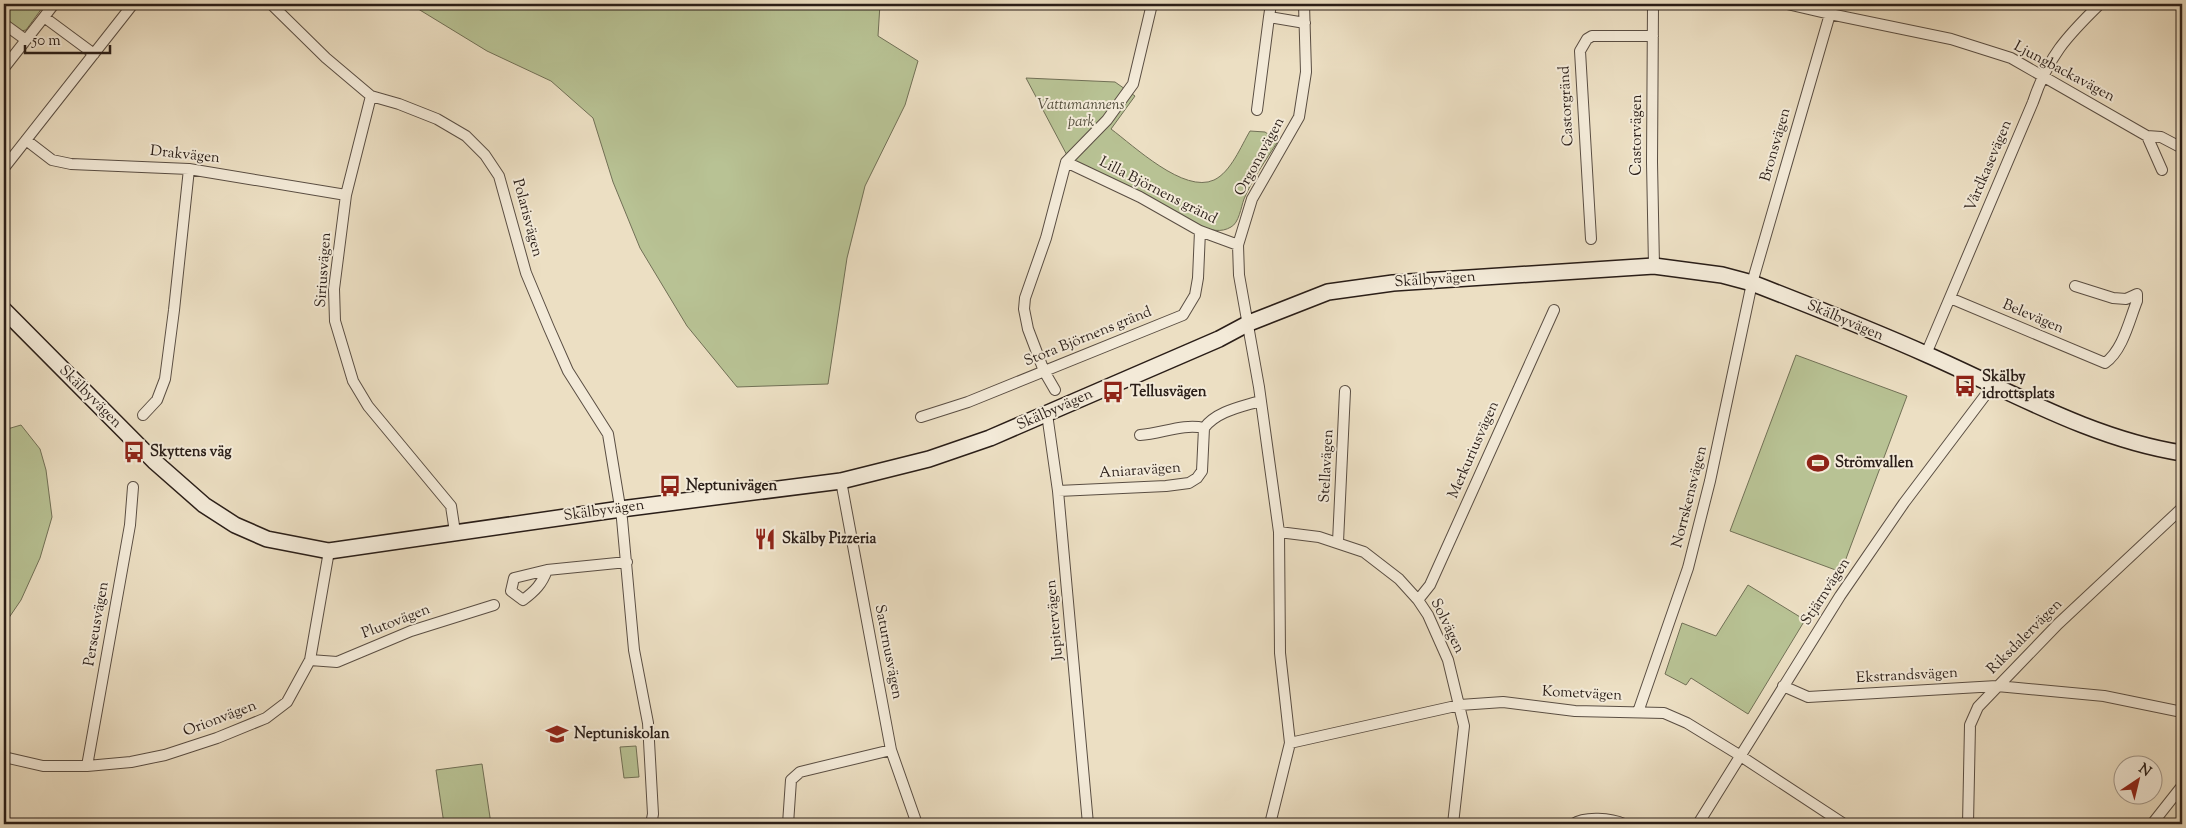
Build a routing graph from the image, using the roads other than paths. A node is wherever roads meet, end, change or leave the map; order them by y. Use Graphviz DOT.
graph roads {
  1 [pos="54,4"];
  2 [pos="134,4"];
  3 [pos="271,4"];
  4 [pos="1152,4"];
  5 [pos="1271,4"];
  6 [pos="1304,4"];
  7 [pos="1653,4"];
  8 [pos="1787,4"];
  9 [pos="2100,4"];
  10 [pos="1830,14"];
  11 [pos="44,17"];
  12 [pos="1269,17"];
  13 [pos="1305,23"];
  14 [pos="4,24"];
  15 [pos="1653,36"];
  16 [pos="26,40"];
  17 [pos="94,54"];
  18 [pos="4,68"];
  19 [pos="2042,74"];
  20 [pos="370,96"];
  21 [pos="1257,110"];
  22 [pos="2147,136"];
  23 [pos="26,140"];
  24 [pos="2142,146"];
  25 [pos="2182,148"];
  26 [pos="1066,162"];
  27 [pos="4,168"];
  28 [pos="189,168"];
  29 [pos="2162,170"];
  30 [pos="346,195"];
  31 [pos="1200,231"];
  32 [pos="1591,239"];
  33 [pos="1238,245"];
  34 [pos="1654,266"];
  35 [pos="1752,283"];
  36 [pos="2075,286"];
  37 [pos="1950,298"];
  38 [pos="4,310"];
  39 [pos="1554,310"];
  40 [pos="1249,322"];
  41 [pos="1926,354"];
  42 [pos="1044,371"];
  43 [pos="1993,385"];
  44 [pos="1055,390"];
  45 [pos="1345,391"];
  46 [pos="1260,400"];
  47 [pos="1047,414"];
  48 [pos="143,415"];
  49 [pos="922,417"];
  50 [pos="1204,428"];
  51 [pos="1140,435"];
  52 [pos="2182,453"];
  53 [pos="841,481"];
  54 [pos="133,487"];
  55 [pos="1058,491"];
  56 [pos="2182,508"];
  57 [pos="621,509"];
  58 [pos="456,532"];
  59 [pos="1279,532"];
  60 [pos="1338,542"];
  61 [pos="329,551"];
  62 [pos="627,562"];
  63 [pos="547,570"];
  64 [pos="1418,600"];
  65 [pos="494,605"];
  66 [pos="310,660"];
  67 [pos="1783,686"];
  68 [pos="1997,686"];
  69 [pos="1460,705"];
  70 [pos="1638,712"];
  71 [pos="2182,712"];
  72 [pos="1290,742"];
  73 [pos="891,750"];
  74 [pos="4,758"];
  75 [pos="1741,758"];
  76 [pos="86,766"];
  77 [pos="2182,786"];
  78 [pos="651,824"];
  79 [pos="788,824"];
  80 [pos="917,824"];
  81 [pos="1088,824"];
  82 [pos="1270,824"];
  83 [pos="1453,824"];
  84 [pos="1573,824"];
  85 [pos="1624,824"];
  86 [pos="1698,824"];
  87 [pos="1844,824"];
  88 [pos="1968,824"];
  89 [pos="2152,824"];
  1 -- 11 [label="street"];
  2 -- 17 [label="street"];
  3 -- 20 [label="street, Polarisvägen"];
  4 -- 26 [label="street"];
  5 -- 12 [label="street"];
  6 -- 13 [label="street, Orgonavägen"];
  7 -- 15 [label="street, Castorvägen"];
  8 -- 10 [label="street, Ljungbackavägen"];
  9 -- 19 [label="street, Vårdkasevägen"];
  10 -- 19 [label="street, Ljungbackavägen"];
  10 -- 35 [label="street, Bronsvägen"];
  11 -- 16 [label="street"];
  11 -- 17 [label="street"];
  12 -- 13 [label="street"];
  12 -- 21 [label="street"];
  13 -- 33 [label="street, Orgonavägen"];
  14 -- 16 [label="street"];
  15 -- 32 [label="street, Castorgränd"];
  15 -- 34 [label="street, Castorvägen"];
  16 -- 18 [label="street"];
  17 -- 23 [label="street"];
  19 -- 22 [label="street, Ljungbackavägen"];
  19 -- 37 [label="street, Vårdkasevägen"];
  20 -- 30 [label="street, Siriusvägen"];
  20 -- 57 [label="street, Polarisvägen"];
  22 -- 24 [label="street"];
  22 -- 25 [label="street, Ljungbackavägen"];
  22 -- 29 [label="street"];
  23 -- 27 [label="street"];
  23 -- 28 [label="street, Drakvägen"];
  26 -- 31 [label="street, Lilla Björnens gränd"];
  26 -- 42 [label="street"];
  28 -- 30 [label="street, Drakvägen"];
  28 -- 48 [label="street"];
  30 -- 58 [label="street, Siriusvägen"];
  31 -- 33 [label="street, Lilla Björnens gränd"];
  31 -- 42 [label="street, Stora Björnens gränd"];
  33 -- 40 [label="street, Orgonavägen"];
  34 -- 35 [label="street, Skälbyvägen"];
  34 -- 40 [label="street, Skälbyvägen"];
  35 -- 41 [label="street, Skälbyvägen"];
  35 -- 70 [label="street, Norrskensvägen"];
  36 -- 37 [label="street, Belevägen"];
  37 -- 41 [label="street, Vårdkasevägen"];
  38 -- 61 [label="street, Skälbyvägen"];
  39 -- 64 [label="street, Merkuriusvägen"];
  40 -- 46 [label="street"];
  40 -- 47 [label="street, Skälbyvägen"];
  41 -- 43 [label="street, Skälbyvägen"];
  42 -- 44 [label="street"];
  42 -- 49 [label="street, Stora Björnens gränd"];
  43 -- 52 [label="street, Skälbyvägen"];
  43 -- 67 [label="street, Stjärnvägen"];
  45 -- 60 [label="street, Stellavägen"];
  46 -- 50 [label="street"];
  46 -- 59 [label="street"];
  47 -- 53 [label="street, Skälbyvägen"];
  47 -- 55 [label="street, Jupitervägen"];
  50 -- 51 [label="street"];
  50 -- 55 [label="street, Aniaravägen"];
  53 -- 57 [label="street, Skälbyvägen"];
  53 -- 73 [label="street, Saturnusvägen"];
  54 -- 76 [label="street, Perseusvägen"];
  55 -- 81 [label="street, Jupitervägen"];
  56 -- 68 [label="street, Riksdalervägen"];
  57 -- 58 [label="street, Skälbyvägen"];
  57 -- 62 [label="street"];
  58 -- 61 [label="street, Skälbyvägen"];
  59 -- 60 [label="street, Solvägen"];
  59 -- 72 [label="street"];
  60 -- 64 [label="street, Solvägen"];
  61 -- 66 [label="street, Orionvägen"];
  62 -- 63 [label="street"];
  62 -- 78 [label="street"];
  64 -- 69 [label="street, Solvägen"];
  65 -- 66 [label="street, Plutovägen"];
  66 -- 76 [label="street, Orionvägen"];
  67 -- 68 [label="street, Ekstrandsvägen"];
  67 -- 75 [label="street, Stjärnvägen"];
  68 -- 71 [label="street, Ekstrandsvägen"];
  68 -- 88 [label="street, Riksdalervägen"];
  69 -- 70 [label="street, Kometvägen"];
  69 -- 72 [label="street, Kometvägen"];
  69 -- 83 [label="street, Solvägen"];
  70 -- 75 [label="street, Kometvägen"];
  72 -- 82 [label="street"];
  73 -- 79 [label="street"];
  73 -- 80 [label="street, Saturnusvägen"];
  74 -- 76 [label="street, Orionvägen"];
  75 -- 86 [label="street, Stjärnvägen"];
  75 -- 87 [label="street, Kometvägen"];
  77 -- 89 [label="street"];
  84 -- 85 [label="street"];
}
